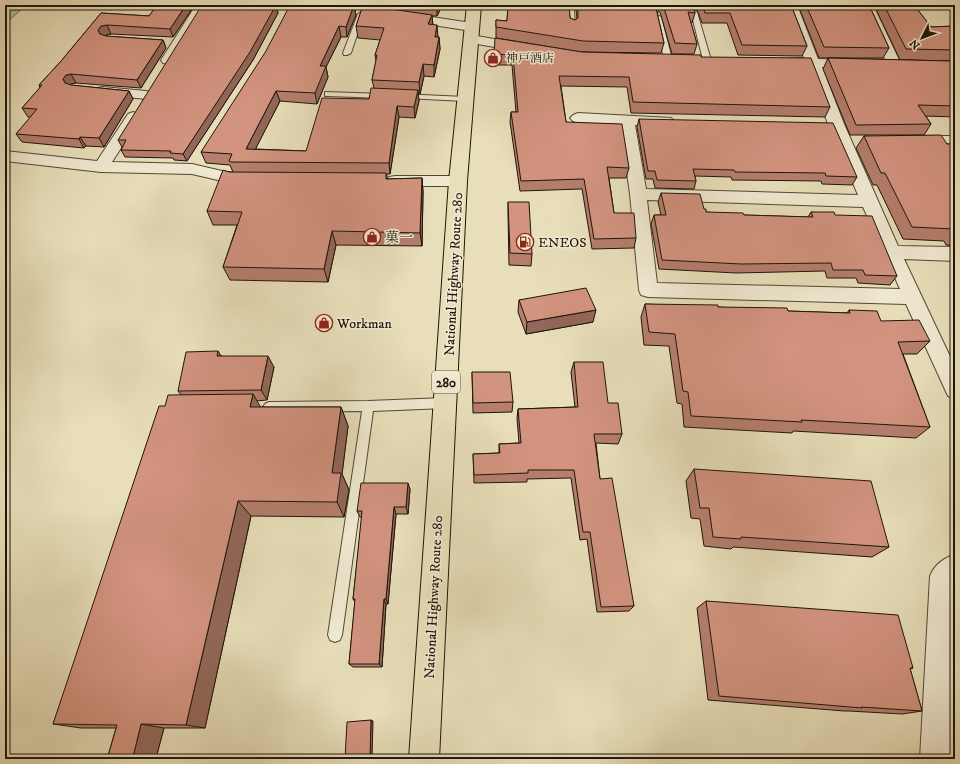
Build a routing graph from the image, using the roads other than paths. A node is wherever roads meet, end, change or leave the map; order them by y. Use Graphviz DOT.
graph roads {
  1 [pos="202,5"];
  2 [pos="791,5"];
  3 [pos="866,5"];
  4 [pos="534,8"];
  5 [pos="549,8"];
  6 [pos="366,11"];
  7 [pos="694,12"];
  8 [pos="394,15"];
  9 [pos="650,15"];
  10 [pos="473,19"];
  11 [pos="573,27"];
  12 [pos="163,42"];
  13 [pos="178,43"];
  14 [pos="534,50"];
  15 [pos="347,53"];
  16 [pos="652,59"];
  17 [pos="668,59"];
  18 [pos="707,60"];
  19 [pos="722,60"];
  20 [pos="768,62"];
  21 [pos="813,63"];
  22 [pos="894,64"];
  23 [pos="909,65"];
  24 [pos="162,69"];
  25 [pos="154,82"];
  26 [pos="92,90"];
  27 [pos="328,94"];
  28 [pos="146,95"];
  29 [pos="465,99"];
  30 [pos="578,118"];
  31 [pos="627,120"];
  32 [pos="681,121"];
  33 [pos="955,141"];
  34 [pos="900,142"];
  35 [pos="5,156"];
  36 [pos="101,167"];
  37 [pos="266,179"];
  38 [pos="378,180"];
  39 [pos="458,181"];
  40 [pos="638,194"];
  41 [pos="869,201"];
  42 [pos="894,252"];
  43 [pos="955,254"];
  44 [pos="914,297"];
  45 [pos="955,390"];
  46 [pos="445,403"];
  47 [pos="368,406"];
  48 [pos="258,407"];
  49 [pos="955,567"];
  50 [pos="335,635"];
  51 [pos="424,759"];
  52 [pos="935,759"];
  1 -- 13 [label="street"];
  2 -- 21 [label="street"];
  3 -- 22 [label="street"];
  4 -- 10 [label="lane"];
  5 -- 11 [label="lane"];
  6 -- 15 [label="lane"];
  7 -- 18 [label="lane"];
  8 -- 10 [label="street"];
  9 -- 17 [label="lane"];
  10 -- 14 [label="street"];
  10 -- 29 [label="highway, National Highway Route 280 / 280"];
  12 -- 13 [label="street"];
  13 -- 24 [label="street"];
  16 -- 17 [label="street"];
  17 -- 18 [label="street"];
  18 -- 19 [label="street"];
  20 -- 21 [label="street"];
  21 -- 22 [label="street"];
  21 -- 41 [label="street"];
  22 -- 23 [label="street"];
  25 -- 28 [label="street"];
  26 -- 28 [label="street"];
  27 -- 29 [label="lane"];
  28 -- 36 [label="street"];
  29 -- 39 [label="highway, National Highway Route 280 / 280"];
  30 -- 31 [label="street"];
  31 -- 32 [label="street"];
  31 -- 40 [label="street"];
  33 -- 34 [label="street"];
  35 -- 36 [label="street"];
  36 -- 37 [label="street"];
  38 -- 39 [label="street"];
  39 -- 46 [label="highway, National Highway Route 280 / 280"];
  40 -- 41 [label="street"];
  40 -- 44 [label="street"];
  41 -- 42 [label="street"];
  42 -- 43 [label="street"];
  42 -- 44 [label="street"];
  44 -- 45 [label="street"];
  46 -- 47 [label="lane"];
  46 -- 51 [label="highway, National Highway Route 280 / 280"];
  47 -- 48 [label="lane"];
  47 -- 50 [label="lane"];
  49 -- 52 [label="street"];
}
